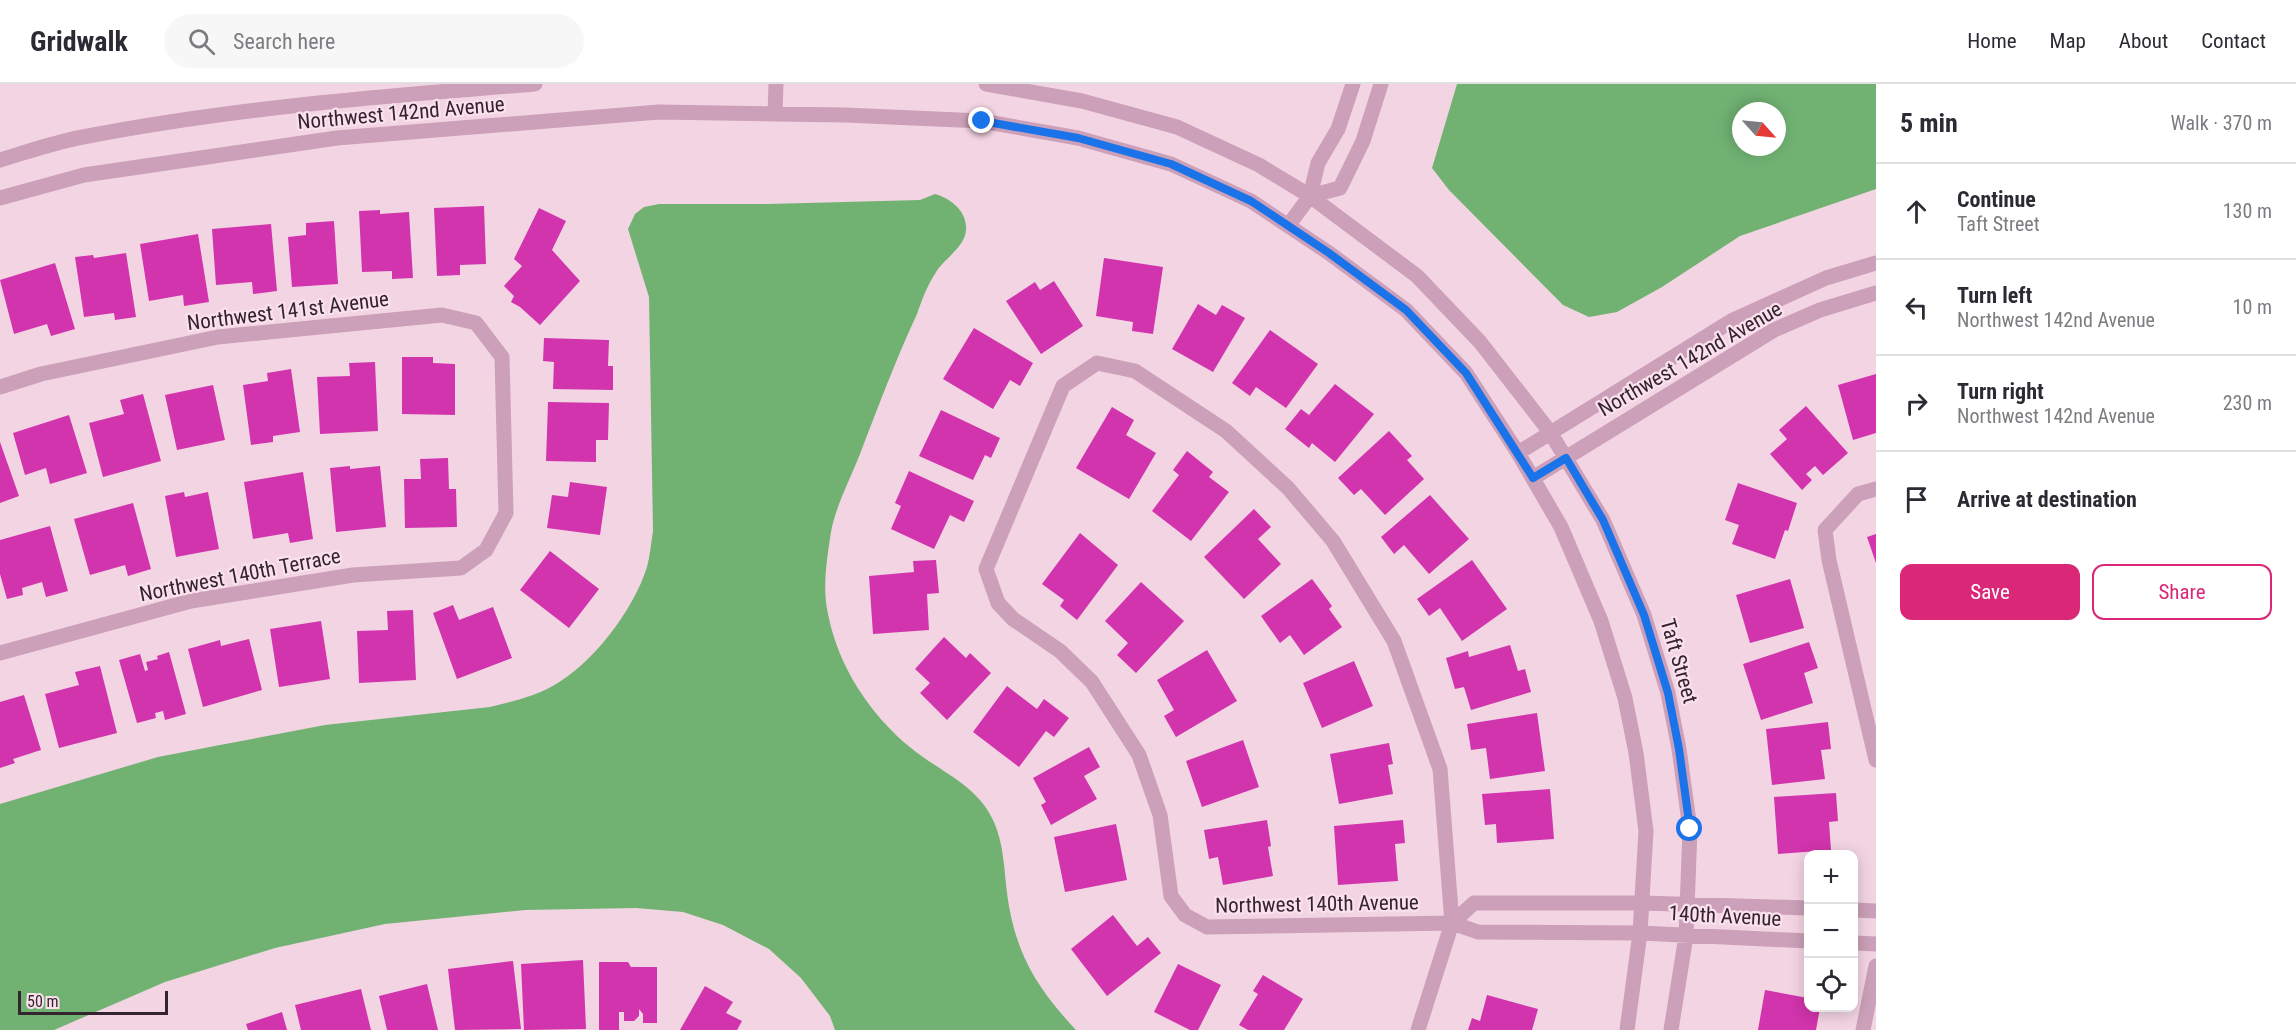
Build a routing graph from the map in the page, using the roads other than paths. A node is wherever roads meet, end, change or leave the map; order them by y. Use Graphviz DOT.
graph roads {
  1 [pos="535,84"];
  2 [pos="776,84"];
  3 [pos="986,84"];
  4 [pos="1353,84"];
  5 [pos="1381,84"];
  6 [pos="775,114"];
  7 [pos="0,160"];
  8 [pos="1310,196"];
  9 [pos="0,198"];
  10 [pos="1288,226"];
  11 [pos="1876,263"];
  12 [pos="1876,293"];
  13 [pos="0,387"];
  14 [pos="1550,432"];
  15 [pos="1518,453"];
  16 [pos="1566,458"];
  17 [pos="1533,478"];
  18 [pos="1876,489"];
  19 [pos="486,550"];
  20 [pos="0,653"];
  21 [pos="1876,760"];
  22 [pos="1642,903"];
  23 [pos="1687,904"];
  24 [pos="1804,908"];
  25 [pos="1858,910"];
  26 [pos="1876,911"];
  27 [pos="1452,923"];
  28 [pos="1640,933"];
  29 [pos="1686,936"];
  30 [pos="1804,941"];
  31 [pos="1858,943"];
  32 [pos="1876,944"];
  33 [pos="1876,966"];
  34 [pos="1418,1030"];
  35 [pos="1627,1030"];
  36 [pos="1671,1030"];
  37 [pos="1863,1030"];
  1 -- 7 [label="street, Northwest 142nd Avenue"];
  2 -- 6 [label="street"];
  3 -- 8 [label="street"];
  4 -- 8 [label="street"];
  5 -- 8 [label="street"];
  6 -- 9 [label="street, Northwest 142nd Avenue"];
  6 -- 10 [label="street, Northwest 142nd Avenue"];
  8 -- 10 [label="street"];
  8 -- 14 [label="street"];
  10 -- 15 [label="street, Northwest 142nd Avenue"];
  11 -- 14 [label="street, Northwest 142nd Avenue"];
  12 -- 16 [label="street, Northwest 142nd Avenue"];
  13 -- 19 [label="street, Northwest 141st Avenue"];
  14 -- 15 [label="street, Northwest 142nd Avenue"];
  14 -- 16 [label="street, Taft Street"];
  15 -- 17 [label="street"];
  16 -- 17 [label="street, Northwest 142nd Avenue"];
  16 -- 23 [label="street, Taft Street"];
  17 -- 22 [label="street"];
  18 -- 21 [label="street"];
  19 -- 20 [label="street, Northwest 140th Terrace"];
  22 -- 23 [label="street, 140th Avenue"];
  22 -- 27 [label="street"];
  22 -- 28 [label="street"];
  23 -- 24 [label="street, 140th Avenue"];
  23 -- 29 [label="street, Taft Street"];
  25 -- 26 [label="street"];
  27 -- 27 [label="street, Northwest 140th Avenue"];
  27 -- 28 [label="street, Northwest 140th Avenue"];
  27 -- 34 [label="street"];
  28 -- 29 [label="street, 140th Avenue"];
  28 -- 35 [label="street"];
  29 -- 30 [label="street, 140th Avenue"];
  29 -- 36 [label="street, Taft Street"];
  31 -- 32 [label="street"];
  33 -- 37 [label="street"];
}
